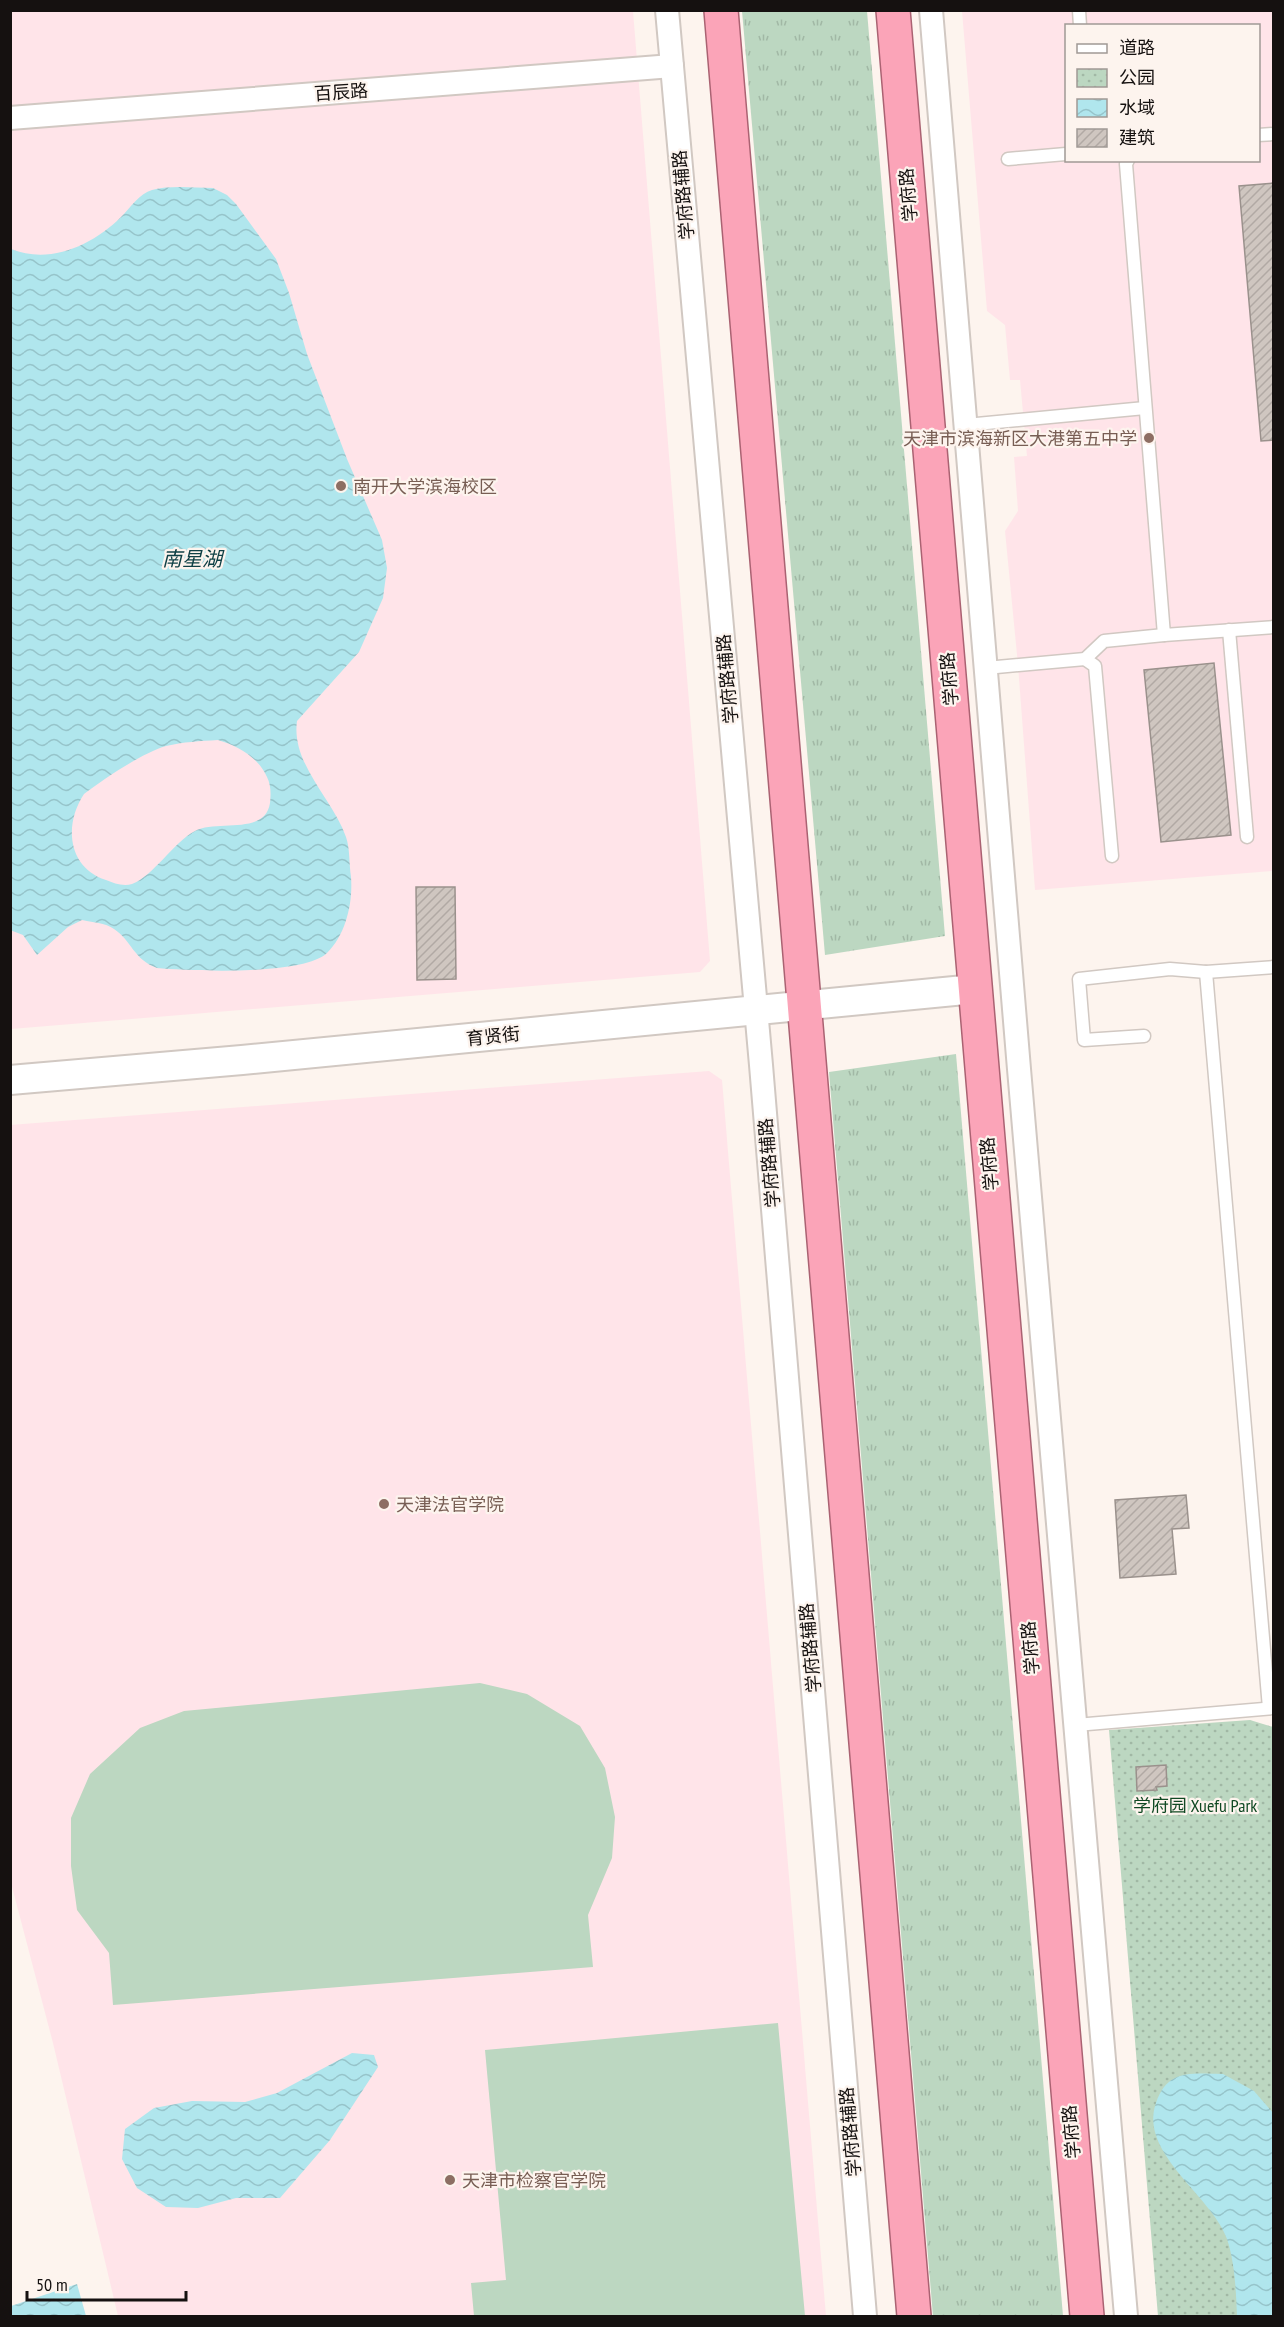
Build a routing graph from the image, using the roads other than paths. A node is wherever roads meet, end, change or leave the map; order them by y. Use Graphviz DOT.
graph roads {
  1 [pos="667,10"];
  2 [pos="721,10"];
  3 [pos="893,10"];
  4 [pos="931,10"];
  5 [pos="672,66"];
  6 [pos="10,118"];
  7 [pos="1065,154"];
  8 [pos="1008,159"];
  9 [pos="1127,162"];
  10 [pos="1145,408"];
  11 [pos="966,425"];
  12 [pos="1274,627"];
  13 [pos="1228,630"];
  14 [pos="1164,635"];
  15 [pos="1085,659"];
  16 [pos="986,668"];
  17 [pos="1247,837"];
  18 [pos="1112,856"];
  19 [pos="1274,967"];
  20 [pos="1206,972"];
  21 [pos="975,989"];
  22 [pos="805,1006"];
  23 [pos="756,1010"];
  24 [pos="1144,1036"];
  25 [pos="10,1080"];
  26 [pos="1271,1708"];
  27 [pos="1076,1725"];
  28 [pos="866,2316"];
  29 [pos="914,2316"];
  30 [pos="1087,2316"];
  31 [pos="1126,2316"];
  1 -- 5 [label="street, 学府路辅路"];
  2 -- 22 [label="highway"];
  3 -- 21 [label="highway, 学府路"];
  4 -- 11 [label="street"];
  5 -- 6 [label="street, 百辰路"];
  5 -- 23 [label="street, 学府路辅路"];
  7 -- 8 [label="lane"];
  9 -- 10 [label="lane"];
  10 -- 11 [label="lane"];
  10 -- 14 [label="lane"];
  11 -- 16 [label="street"];
  12 -- 13 [label="lane"];
  13 -- 14 [label="lane"];
  13 -- 17 [label="lane"];
  14 -- 15 [label="lane"];
  15 -- 16 [label="lane"];
  15 -- 18 [label="lane"];
  16 -- 27 [label="street"];
  19 -- 20 [label="lane"];
  20 -- 24 [label="lane"];
  20 -- 26 [label="lane"];
  21 -- 22 [label="street, 育贤街"];
  21 -- 30 [label="highway, 学府路"];
  22 -- 23 [label="street, 育贤街"];
  22 -- 29 [label="highway"];
  23 -- 25 [label="street, 育贤街"];
  23 -- 28 [label="street, 学府路辅路"];
  26 -- 27 [label="lane"];
  27 -- 31 [label="street"];
}
